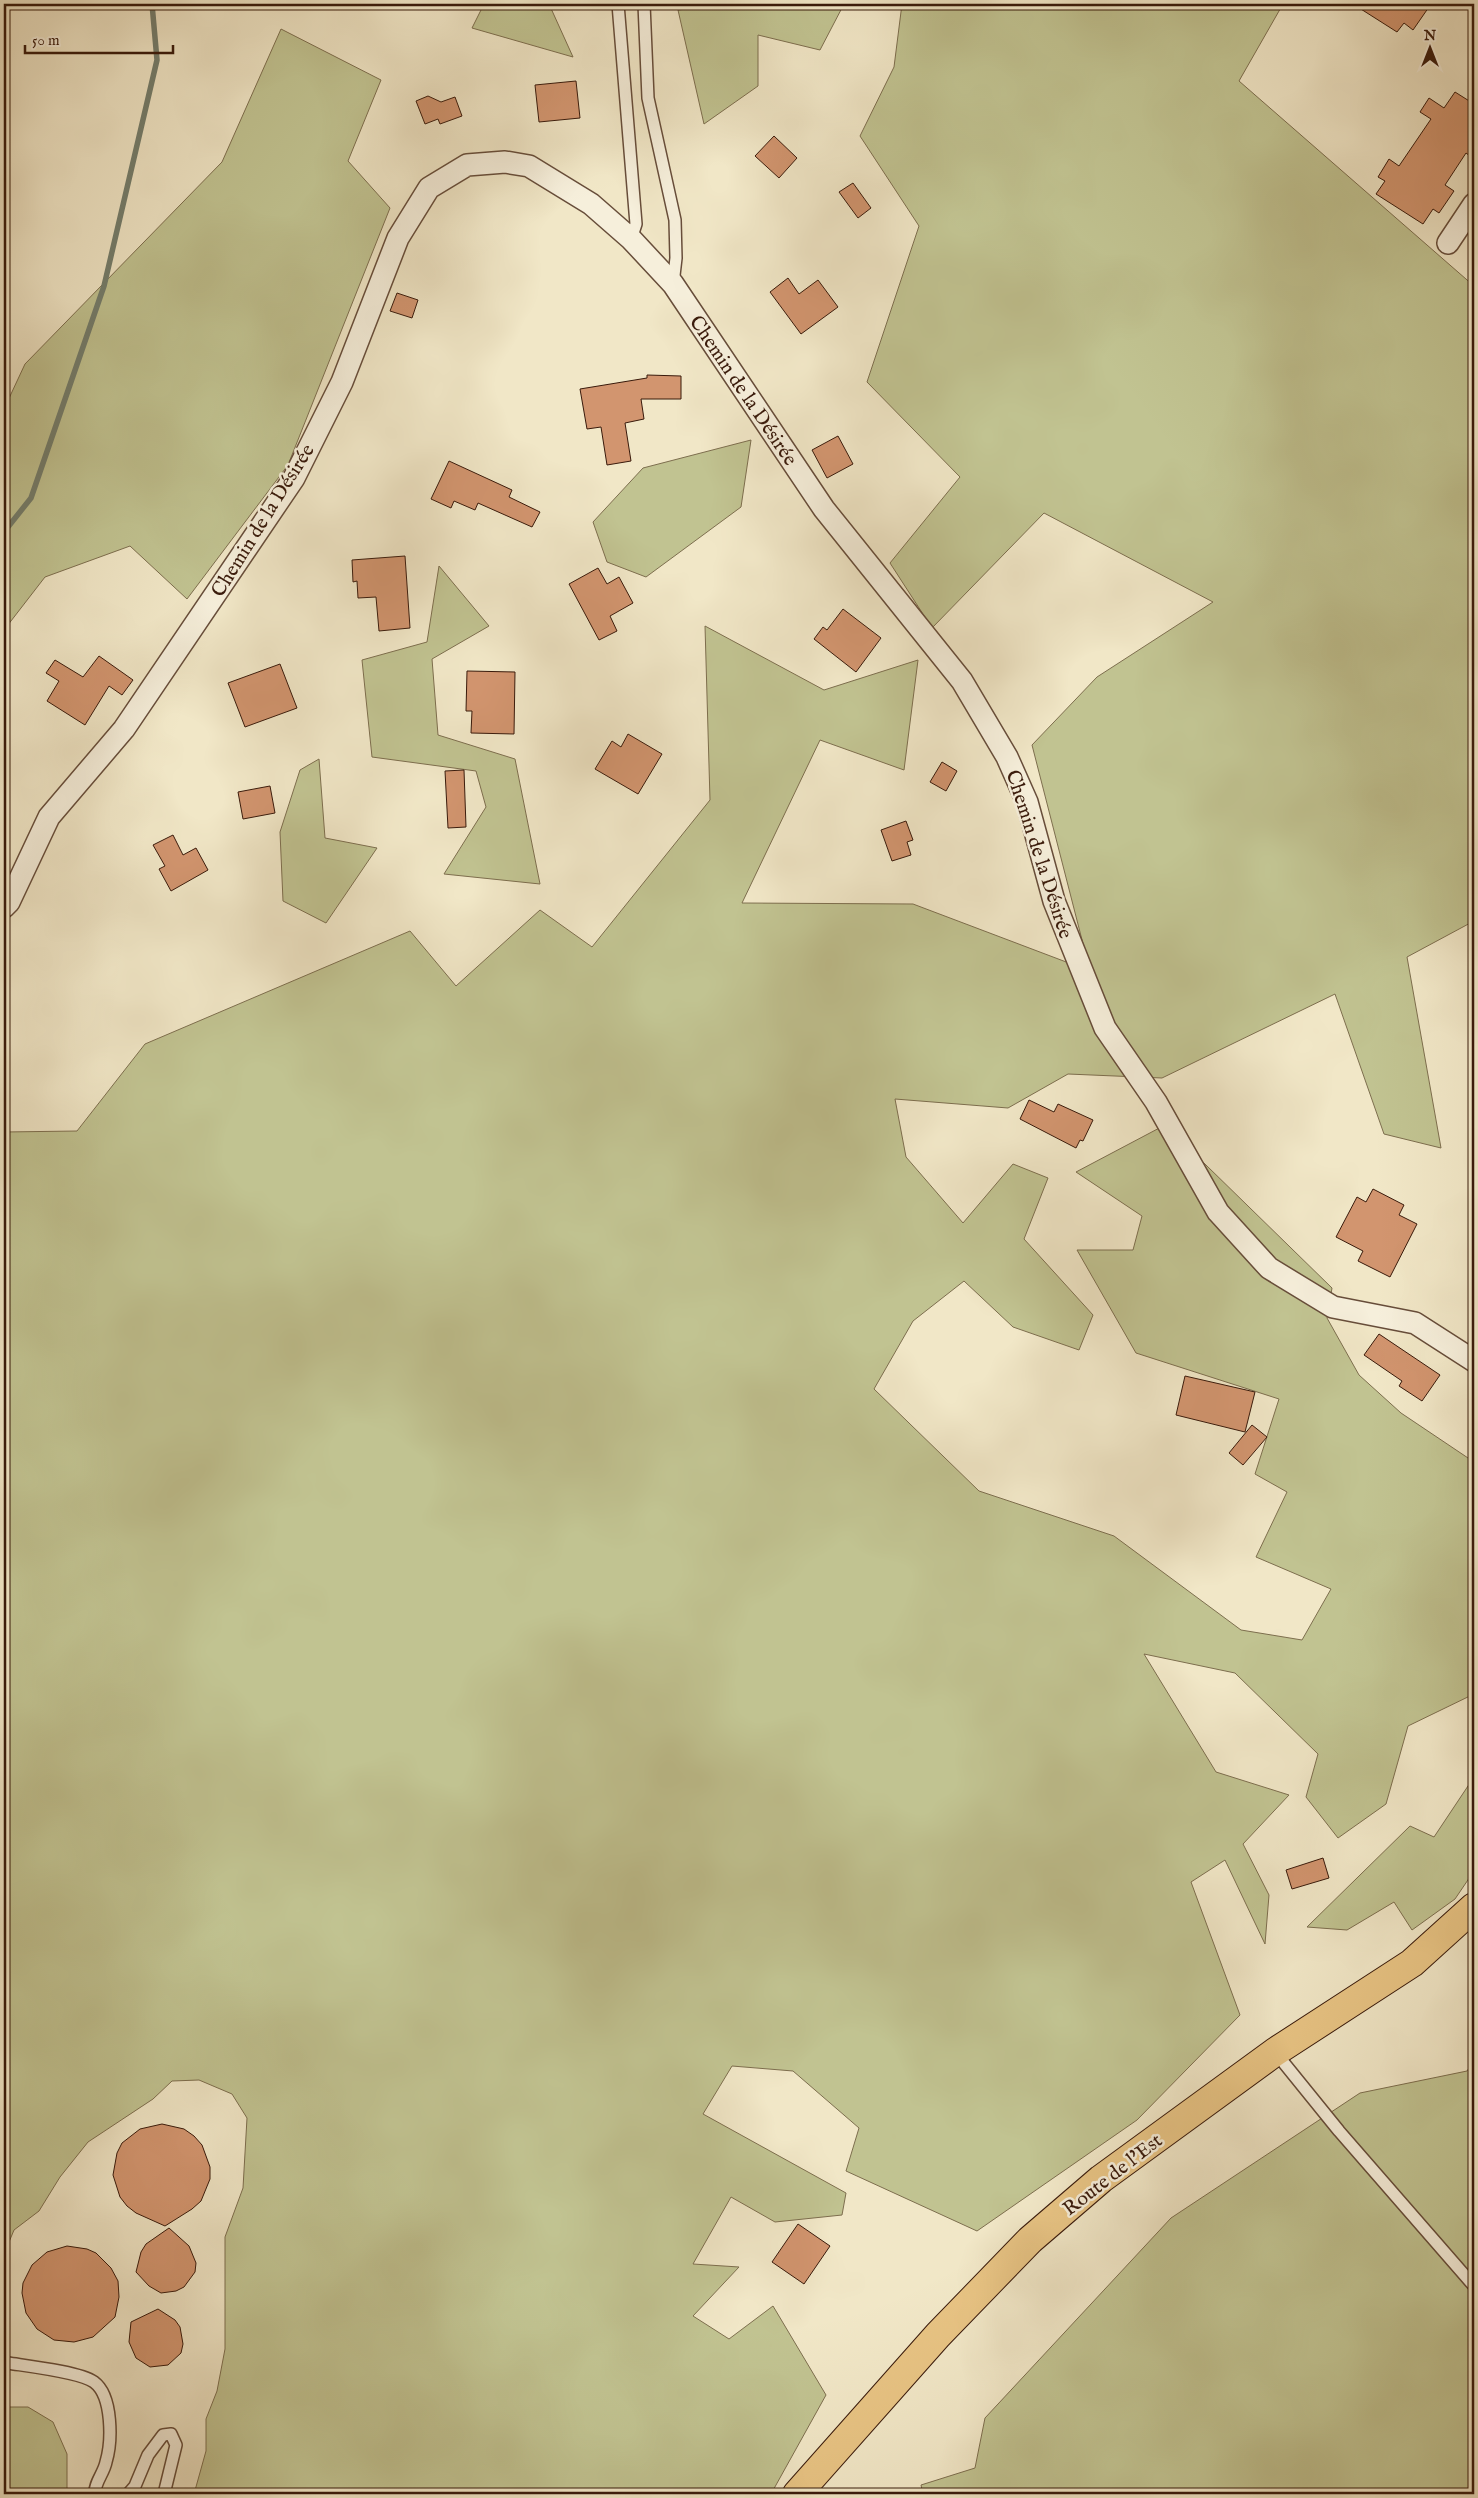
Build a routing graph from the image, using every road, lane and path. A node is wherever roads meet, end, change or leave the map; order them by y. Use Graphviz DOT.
graph roads {
  1 [pos="618,4"];
  2 [pos="644,4"];
  3 [pos="1474,204"];
  4 [pos="631,239"];
  5 [pos="1448,243"];
  6 [pos="673,284"];
  7 [pos="4,906"];
  8 [pos="1474,1361"];
  9 [pos="1474,1907"];
  10 [pos="1275,2052"];
  11 [pos="1474,2286"];
  12 [pos="8,2364"];
  13 [pos="95,2494"];
  14 [pos="128,2494"];
  15 [pos="164,2494"];
  16 [pos="797,2494"];
  1 -- 4 [label="lane"];
  2 -- 6 [label="lane"];
  3 -- 5 [label="street"];
  4 -- 6 [label="street, Chemin de la Désirée"];
  4 -- 7 [label="street, Chemin de la Désirée"];
  6 -- 8 [label="street, Chemin de la Désirée"];
  9 -- 10 [label="main road, Route de l'Est"];
  10 -- 11 [label="lane"];
  10 -- 16 [label="main road, Route de l'Est"];
  12 -- 13 [label="lane"];
  14 -- 15 [label="lane"];
}
